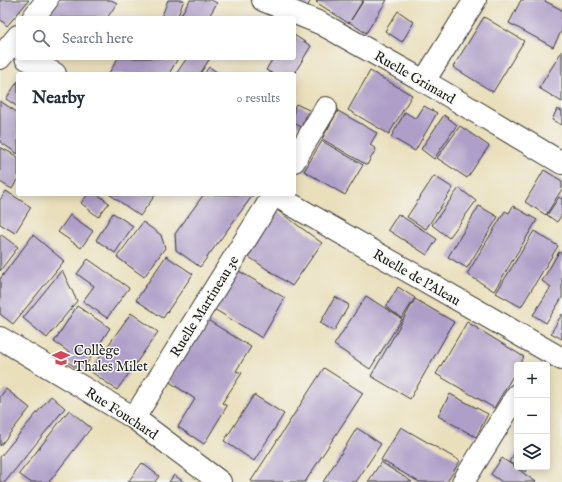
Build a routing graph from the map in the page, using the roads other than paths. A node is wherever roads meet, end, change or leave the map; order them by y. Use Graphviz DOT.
graph roads {
  1 [pos="47,0"];
  2 [pos="264,0"];
  3 [pos="475,0"];
  4 [pos="34,16"];
  5 [pos="30,60"];
  6 [pos="51,72"];
  7 [pos="424,81"];
  8 [pos="326,108"];
  9 [pos="296,158"];
  10 [pos="562,163"];
  11 [pos="272,196"];
  12 [pos="276,196"];
  13 [pos="0,338"];
  14 [pos="547,358"];
  15 [pos="515,398"];
  16 [pos="134,418"];
  17 [pos="220,482"];
  18 [pos="463,482"];
  1 -- 4 [label="street"];
  2 -- 7 [label="street, Ruelle Grimard"];
  3 -- 7 [label="street"];
  5 -- 6 [label="street"];
  7 -- 10 [label="street, Ruelle Grimard"];
  8 -- 9 [label="street"];
  11 -- 16 [label="street, Ruelle Martineau 3e"];
  12 -- 14 [label="street, Ruelle de l'Aleau"];
  13 -- 16 [label="street, Rue Fouchard"];
  15 -- 18 [label="street"];
  16 -- 17 [label="street, Rue Fouchard"];
}
